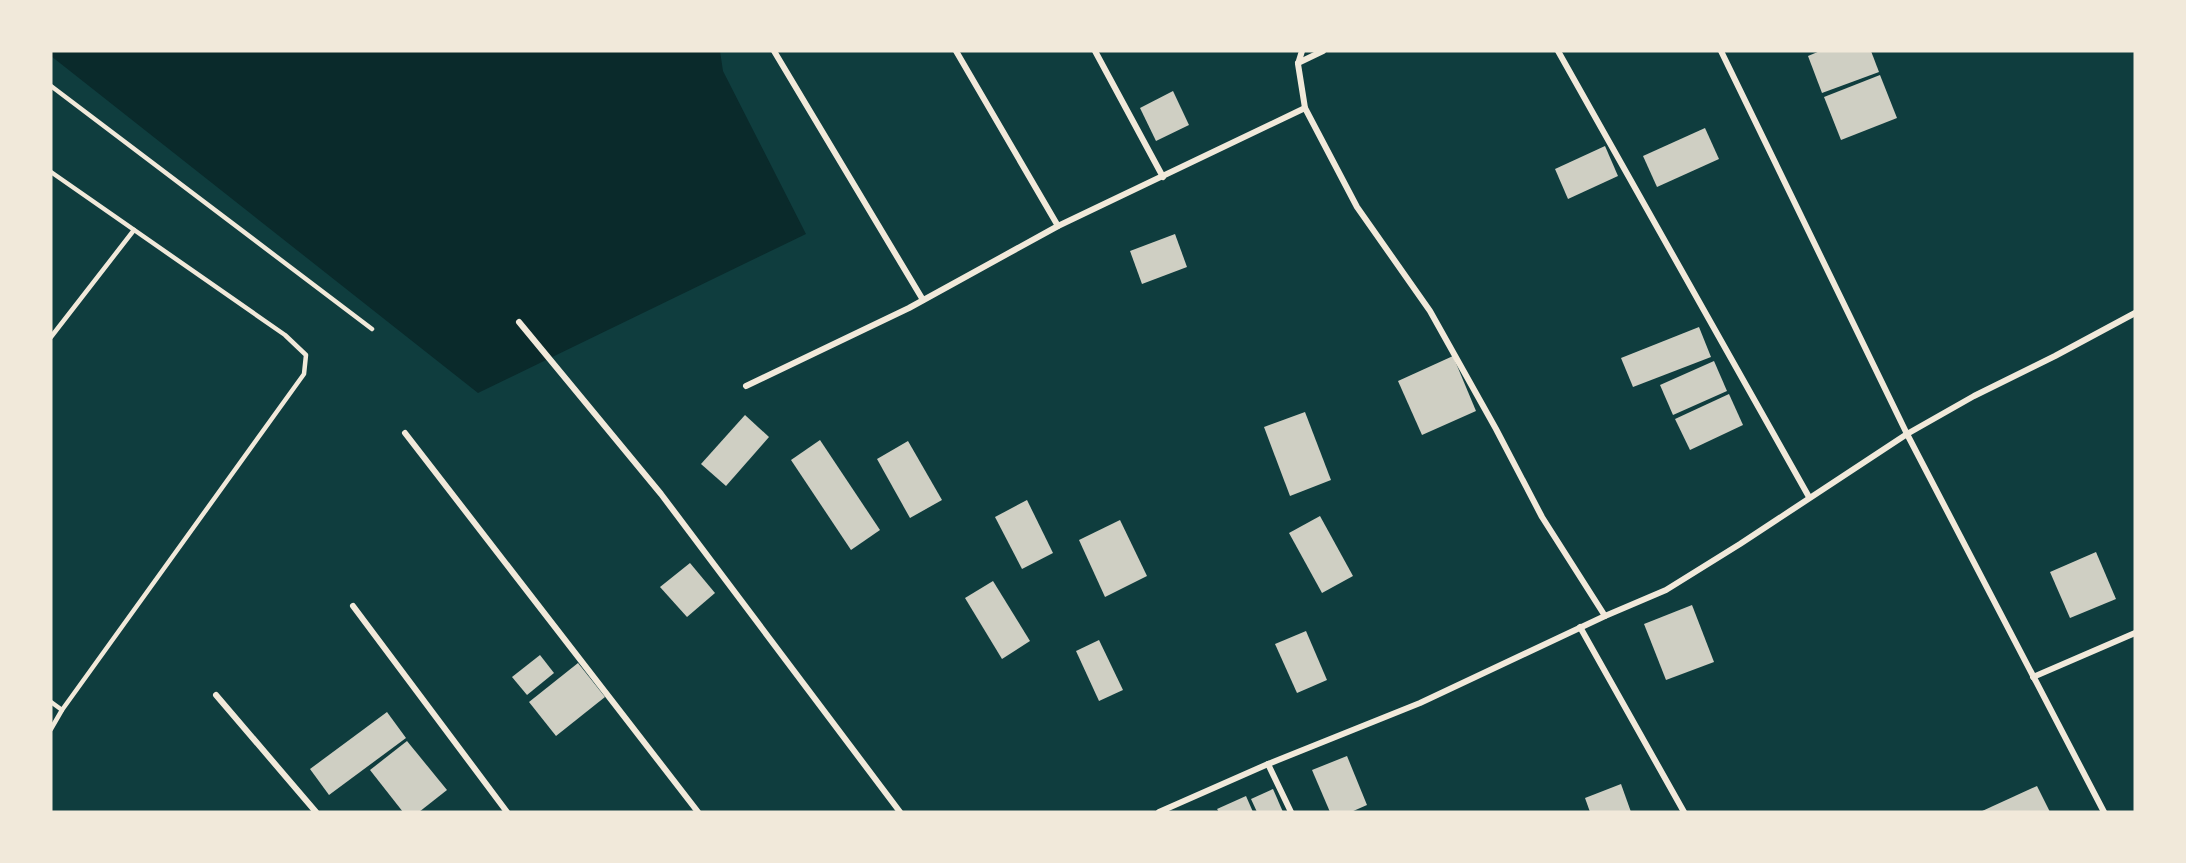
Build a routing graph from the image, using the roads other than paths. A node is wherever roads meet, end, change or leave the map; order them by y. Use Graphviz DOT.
graph roads {
  1 [pos="774,51"];
  2 [pos="956,51"];
  3 [pos="1095,51"];
  4 [pos="1302,51"];
  5 [pos="1323,51"];
  6 [pos="1558,51"];
  7 [pos="1720,51"];
  8 [pos="1298,64"];
  9 [pos="51,86"];
  10 [pos="1305,108"];
  11 [pos="51,172"];
  12 [pos="1163,177"];
  13 [pos="1058,226"];
  14 [pos="134,230"];
  15 [pos="923,300"];
  16 [pos="2135,312"];
  17 [pos="519,322"];
  18 [pos="372,329"];
  19 [pos="51,337"];
  20 [pos="746,386"];
  21 [pos="405,433"];
  22 [pos="1906,434"];
  23 [pos="1809,497"];
  24 [pos="353,606"];
  25 [pos="1605,616"];
  26 [pos="1580,627"];
  27 [pos="2135,633"];
  28 [pos="2033,677"];
  29 [pos="216,695"];
  30 [pos="51,702"];
  31 [pos="62,710"];
  32 [pos="51,729"];
  33 [pos="1268,764"];
  34 [pos="316,812"];
  35 [pos="507,812"];
  36 [pos="698,812"];
  37 [pos="900,812"];
  38 [pos="1159,812"];
  39 [pos="1291,812"];
  40 [pos="1684,812"];
  41 [pos="2104,812"];
  1 -- 15 [label="street"];
  2 -- 13 [label="street"];
  3 -- 12 [label="street"];
  4 -- 8 [label="street"];
  5 -- 8 [label="street"];
  6 -- 23 [label="street"];
  7 -- 22 [label="street"];
  8 -- 10 [label="street"];
  9 -- 18 [label="lane"];
  10 -- 12 [label="street"];
  10 -- 25 [label="street"];
  11 -- 14 [label="lane"];
  12 -- 13 [label="street"];
  13 -- 15 [label="street"];
  14 -- 19 [label="lane"];
  14 -- 31 [label="lane"];
  15 -- 20 [label="street"];
  16 -- 22 [label="street"];
  17 -- 37 [label="street"];
  21 -- 36 [label="street"];
  22 -- 23 [label="street"];
  22 -- 28 [label="street"];
  23 -- 25 [label="street"];
  24 -- 35 [label="street"];
  25 -- 26 [label="street"];
  26 -- 33 [label="street"];
  26 -- 40 [label="street"];
  27 -- 28 [label="street"];
  28 -- 41 [label="street"];
  29 -- 34 [label="street"];
  30 -- 31 [label="lane"];
  31 -- 32 [label="lane"];
  33 -- 38 [label="street"];
  33 -- 39 [label="street"];
}
